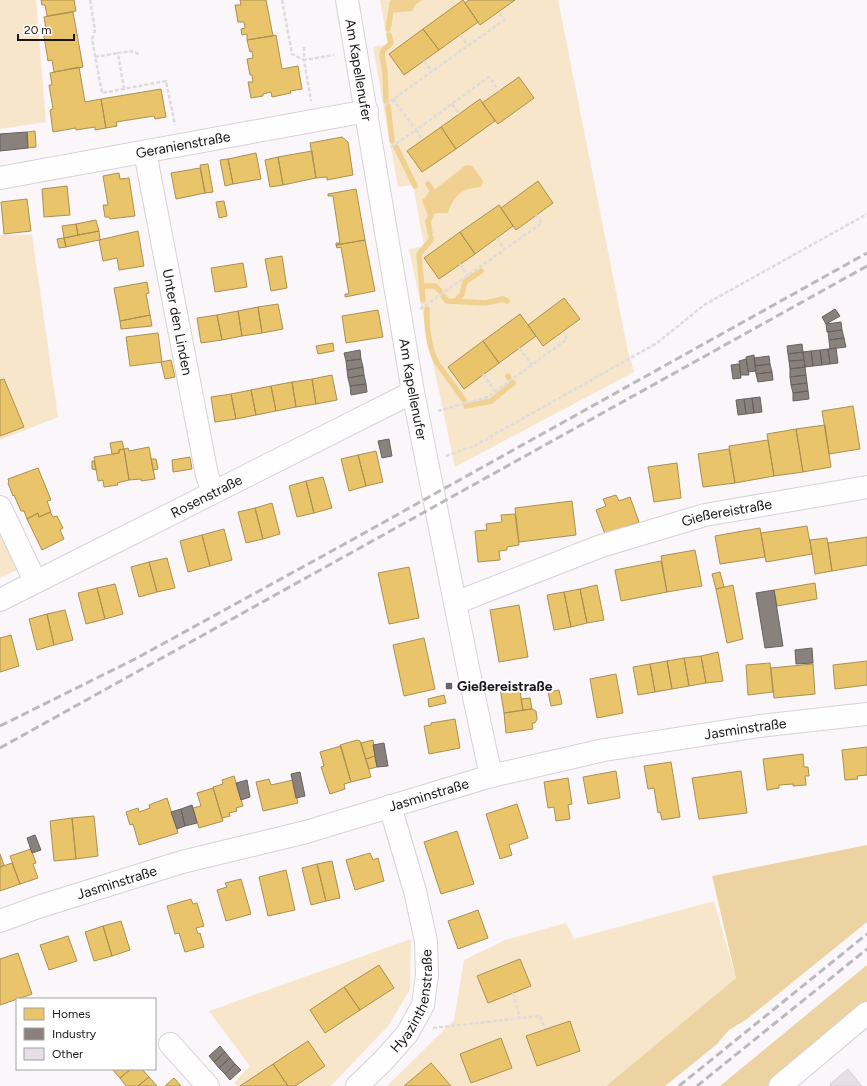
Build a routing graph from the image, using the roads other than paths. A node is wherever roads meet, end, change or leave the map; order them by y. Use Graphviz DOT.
graph roads {
  1 [pos="347,0"];
  2 [pos="367,114"];
  3 [pos="145,152"];
  4 [pos="0,178"];
  5 [pos="413,392"];
  6 [pos="867,487"];
  7 [pos="213,492"];
  8 [pos="0,507"];
  9 [pos="35,581"];
  10 [pos="0,600"];
  11 [pos="455,603"];
  12 [pos="867,714"];
  13 [pos="490,776"];
  14 [pos="390,806"];
  15 [pos="0,921"];
  16 [pos="867,1014"];
  17 [pos="170,1044"];
  18 [pos="208,1086"];
  19 [pos="357,1086"];
  20 [pos="780,1086"];
  1 -- 2 [label="street, Am Kapellenufer"];
  2 -- 3 [label="street, Geranienstraße"];
  2 -- 5 [label="street, Am Kapellenufer"];
  3 -- 4 [label="street, Geranienstraße"];
  3 -- 7 [label="street, Unter den Linden"];
  5 -- 7 [label="street, Rosenstraße"];
  5 -- 11 [label="street, Am Kapellenufer"];
  6 -- 11 [label="street, Gießereistraße"];
  7 -- 9 [label="street, Rosenstraße"];
  8 -- 9 [label="street"];
  9 -- 10 [label="street, Rosenstraße"];
  11 -- 13 [label="street, Am Kapellenufer"];
  12 -- 13 [label="street, Jasminstraße"];
  13 -- 14 [label="street, Jasminstraße"];
  14 -- 15 [label="street, Jasminstraße"];
  14 -- 19 [label="street, Hyazinthenstraße"];
  16 -- 20 [label="street"];
  17 -- 18 [label="street"];
}
